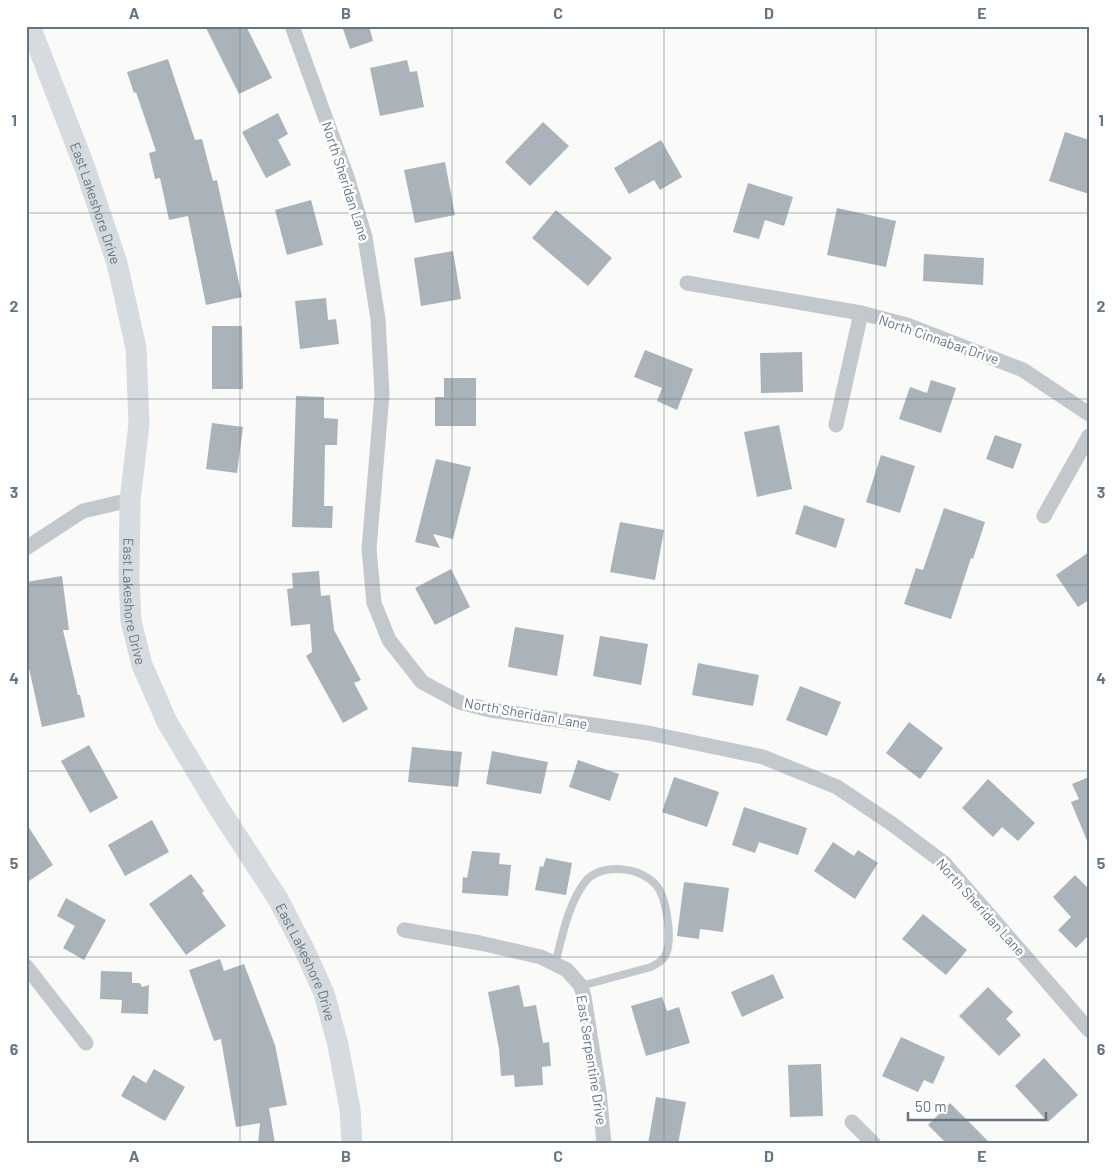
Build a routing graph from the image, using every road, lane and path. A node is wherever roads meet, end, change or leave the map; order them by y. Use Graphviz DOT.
graph roads {
  1 [pos="30,26"];
  2 [pos="292,26"];
  3 [pos="687,283"];
  4 [pos="860,313"];
  5 [pos="1089,414"];
  6 [pos="836,425"];
  7 [pos="1089,436"];
  8 [pos="130,500"];
  9 [pos="1044,516"];
  10 [pos="26,548"];
  11 [pos="404,930"];
  12 [pos="555,964"];
  13 [pos="26,966"];
  14 [pos="581,986"];
  15 [pos="1089,1030"];
  16 [pos="86,1043"];
  17 [pos="852,1122"];
  18 [pos="352,1144"];
  19 [pos="604,1144"];
  20 [pos="874,1144"];
  1 -- 8 [label="main road, East Lakeshore Drive"];
  2 -- 15 [label="street, North Sheridan Lane"];
  3 -- 4 [label="street, North Cinnabar Drive"];
  4 -- 5 [label="street, North Cinnabar Drive"];
  4 -- 6 [label="street"];
  7 -- 9 [label="street"];
  8 -- 10 [label="street"];
  8 -- 18 [label="main road, East Lakeshore Drive"];
  11 -- 12 [label="street, East Serpentine Drive"];
  12 -- 14 [label="street, East Serpentine Drive"];
  12 -- 14 [label="lane"];
  13 -- 16 [label="street"];
  14 -- 19 [label="street, East Serpentine Drive"];
  17 -- 20 [label="street"];
}
